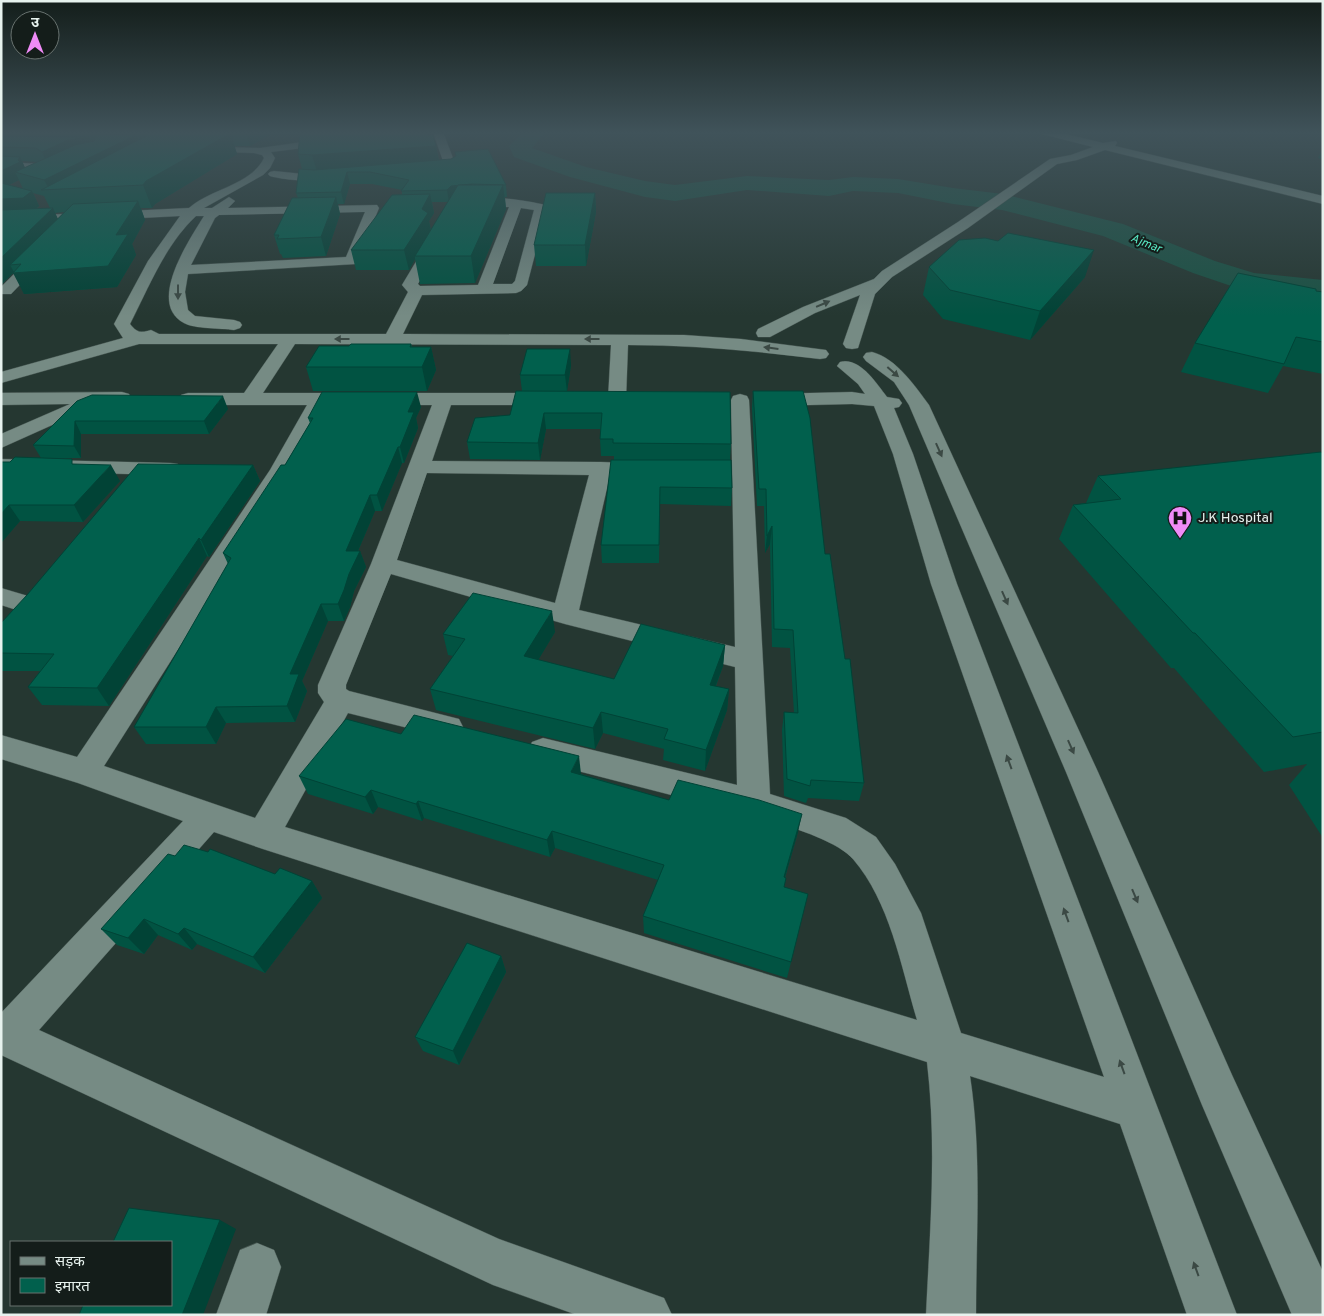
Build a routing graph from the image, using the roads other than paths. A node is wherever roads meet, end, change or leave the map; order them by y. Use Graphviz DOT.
graph roads {
  1 [pos="221,193"];
  2 [pos="238,193"];
  3 [pos="1007,193"];
  4 [pos="1297,193"];
  5 [pos="1323,200"];
  6 [pos="94,202"];
  7 [pos="176,202"];
  8 [pos="516,204"];
  9 [pos="439,207"];
  10 [pos="47,208"];
  11 [pos="373,208"];
  12 [pos="390,208"];
  13 [pos="192,212"];
  14 [pos="160,213"];
  15 [pos="214,213"];
  16 [pos="25,219"];
  17 [pos="1,221"];
  18 [pos="71,221"];
  19 [pos="52,243"];
  20 [pos="411,269"];
  21 [pos="180,270"];
  22 [pos="879,282"];
  23 [pos="484,289"];
  24 [pos="416,291"];
  25 [pos="6,292"];
  26 [pos="190,320"];
  27 [pos="396,332"];
  28 [pos="764,333"];
  29 [pos="141,339"];
  30 [pos="290,339"];
  31 [pos="620,339"];
  32 [pos="845,353"];
  33 [pos="1,378"];
  34 [pos="887,397"];
  35 [pos="101,398"];
  36 [pos="1,399"];
  37 [pos="140,399"];
  38 [pos="170,399"];
  39 [pos="250,399"];
  40 [pos="320,399"];
  41 [pos="444,399"];
  42 [pos="569,399"];
  43 [pos="598,399"];
  44 [pos="1,442"];
  45 [pos="1,465"];
  46 [pos="420,467"];
  47 [pos="601,468"];
  48 [pos="142,469"];
  49 [pos="667,469"];
  50 [pos="192,470"];
  51 [pos="124,492"];
  52 [pos="383,564"];
  53 [pos="1,596"];
  54 [pos="28,606"];
  55 [pos="565,615"];
  56 [pos="750,661"];
  57 [pos="340,700"];
  58 [pos="474,733"];
  59 [pos="522,745"];
  60 [pos="1,747"];
  61 [pos="84,772"];
  62 [pos="756,803"];
  63 [pos="208,816"];
  64 [pos="263,835"];
  65 [pos="4,1035"];
  66 [pos="944,1046"];
  67 [pos="1137,1108"];
  68 [pos="257,1267"];
  69 [pos="241,1315"];
  70 [pos="646,1315"];
  71 [pos="951,1315"];
  72 [pos="1212,1315"];
  73 [pos="1318,1315"];
  1 -- 13 [label="street"];
  2 -- 15 [label="street"];
  3 -- 22 [label="street"];
  4 -- 5 [label="street"];
  6 -- 18 [label="street"];
  7 -- 14 [label="street"];
  8 -- 23 [label="street"];
  8 -- 23 [label="street"];
  8 -- 24 [label="street"];
  9 -- 20 [label="street"];
  10 -- 16 [label="street"];
  11 -- 12 [label="street"];
  11 -- 15 [label="street"];
  11 -- 21 [label="street"];
  13 -- 14 [label="street"];
  13 -- 15 [label="street"];
  13 -- 29 [label="street"];
  14 -- 18 [label="street"];
  15 -- 21 [label="street"];
  16 -- 17 [label="street"];
  16 -- 18 [label="street"];
  19 -- 25 [label="street"];
  21 -- 26 [label="street, one-way"];
  28 -- 22 [label="street, one-way"];
  22 -- 32 [label="street"];
  23 -- 24 [label="street"];
  24 -- 27 [label="street"];
  26 -- 27 [label="street"];
  26 -- 29 [label="street"];
  27 -- 28 [label="street"];
  27 -- 30 [label="street, one-way"];
  31 -- 27 [label="street, one-way"];
  28 -- 32 [label="street"];
  29 -- 30 [label="street"];
  29 -- 33 [label="street"];
  30 -- 39 [label="street"];
  32 -- 31 [label="street, one-way"];
  31 -- 43 [label="street"];
  32 -- 34 [label="street"];
  34 -- 56 [label="street"];
  67 -- 34 [label="street, one-way"];
  34 -- 73 [label="street, one-way"];
  35 -- 36 [label="street"];
  35 -- 37 [label="street"];
  35 -- 44 [label="street"];
  38 -- 39 [label="street"];
  39 -- 40 [label="street"];
  40 -- 41 [label="street"];
  40 -- 61 [label="street"];
  41 -- 42 [label="street"];
  41 -- 46 [label="street"];
  45 -- 48 [label="street"];
  46 -- 47 [label="street"];
  46 -- 52 [label="street"];
  47 -- 49 [label="street"];
  47 -- 55 [label="street"];
  48 -- 50 [label="street"];
  48 -- 51 [label="street"];
  52 -- 55 [label="street"];
  52 -- 57 [label="street"];
  53 -- 54 [label="street"];
  55 -- 56 [label="street"];
  56 -- 62 [label="street"];
  57 -- 58 [label="street"];
  57 -- 64 [label="street"];
  59 -- 62 [label="street"];
  60 -- 61 [label="street"];
  61 -- 63 [label="street"];
  62 -- 66 [label="street"];
  63 -- 64 [label="street"];
  63 -- 65 [label="street"];
  64 -- 66 [label="street"];
  65 -- 70 [label="street"];
  66 -- 67 [label="street"];
  66 -- 71 [label="street"];
  72 -- 67 [label="street, one-way"];
  68 -- 69 [label="street"];
}
